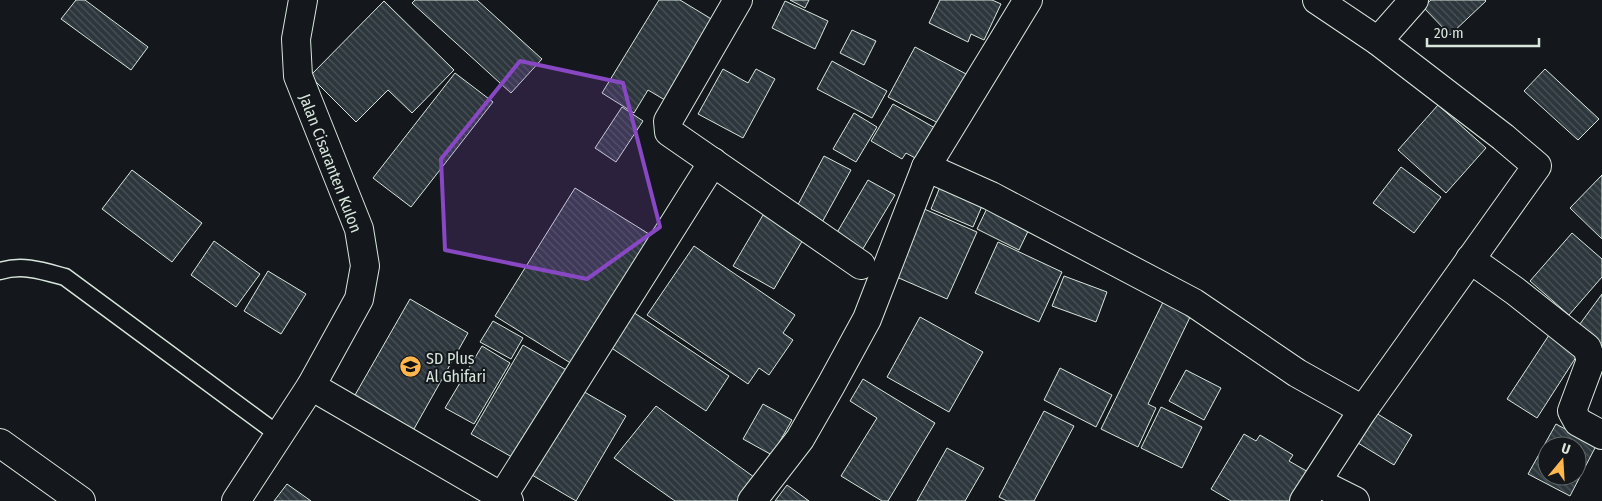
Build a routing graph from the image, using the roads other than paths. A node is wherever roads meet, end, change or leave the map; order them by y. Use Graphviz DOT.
graph roads {
  1 [pos="303,0"];
  2 [pos="738,0"];
  3 [pos="1028,0"];
  4 [pos="1317,0"];
  5 [pos="1414,0"];
  6 [pos="1378,41"];
  7 [pos="713,162"];
  8 [pos="926,167"];
  9 [pos="1470,259"];
  10 [pos="861,265"];
  11 [pos="0,271"];
  12 [pos="311,386"];
  13 [pos="1364,410"];
  14 [pos="280,435"];
  15 [pos="1602,435"];
  16 [pos="0,443"];
  17 [pos="1310,491"];
  18 [pos="506,499"];
  19 [pos="81,501"];
  20 [pos="236,501"];
  21 [pos="752,501"];
  22 [pos="1356,501"];
  1 -- 12 [label="street, Jalan Cisaranten Kulon"];
  2 -- 7 [label="street"];
  3 -- 8 [label="street"];
  4 -- 6 [label="street"];
  5 -- 6 [label="street"];
  6 -- 9 [label="street"];
  7 -- 10 [label="street"];
  7 -- 18 [label="street"];
  8 -- 13 [label="street"];
  8 -- 21 [label="street"];
  9 -- 13 [label="street"];
  9 -- 15 [label="street"];
  11 -- 14 [label="lane"];
  12 -- 14 [label="street, Jalan Cisaranten Kulon"];
  12 -- 18 [label="street"];
  13 -- 17 [label="street"];
  14 -- 20 [label="street, Jalan Cisaranten Kulon"];
  16 -- 19 [label="street"];
  17 -- 22 [label="street"];
}
